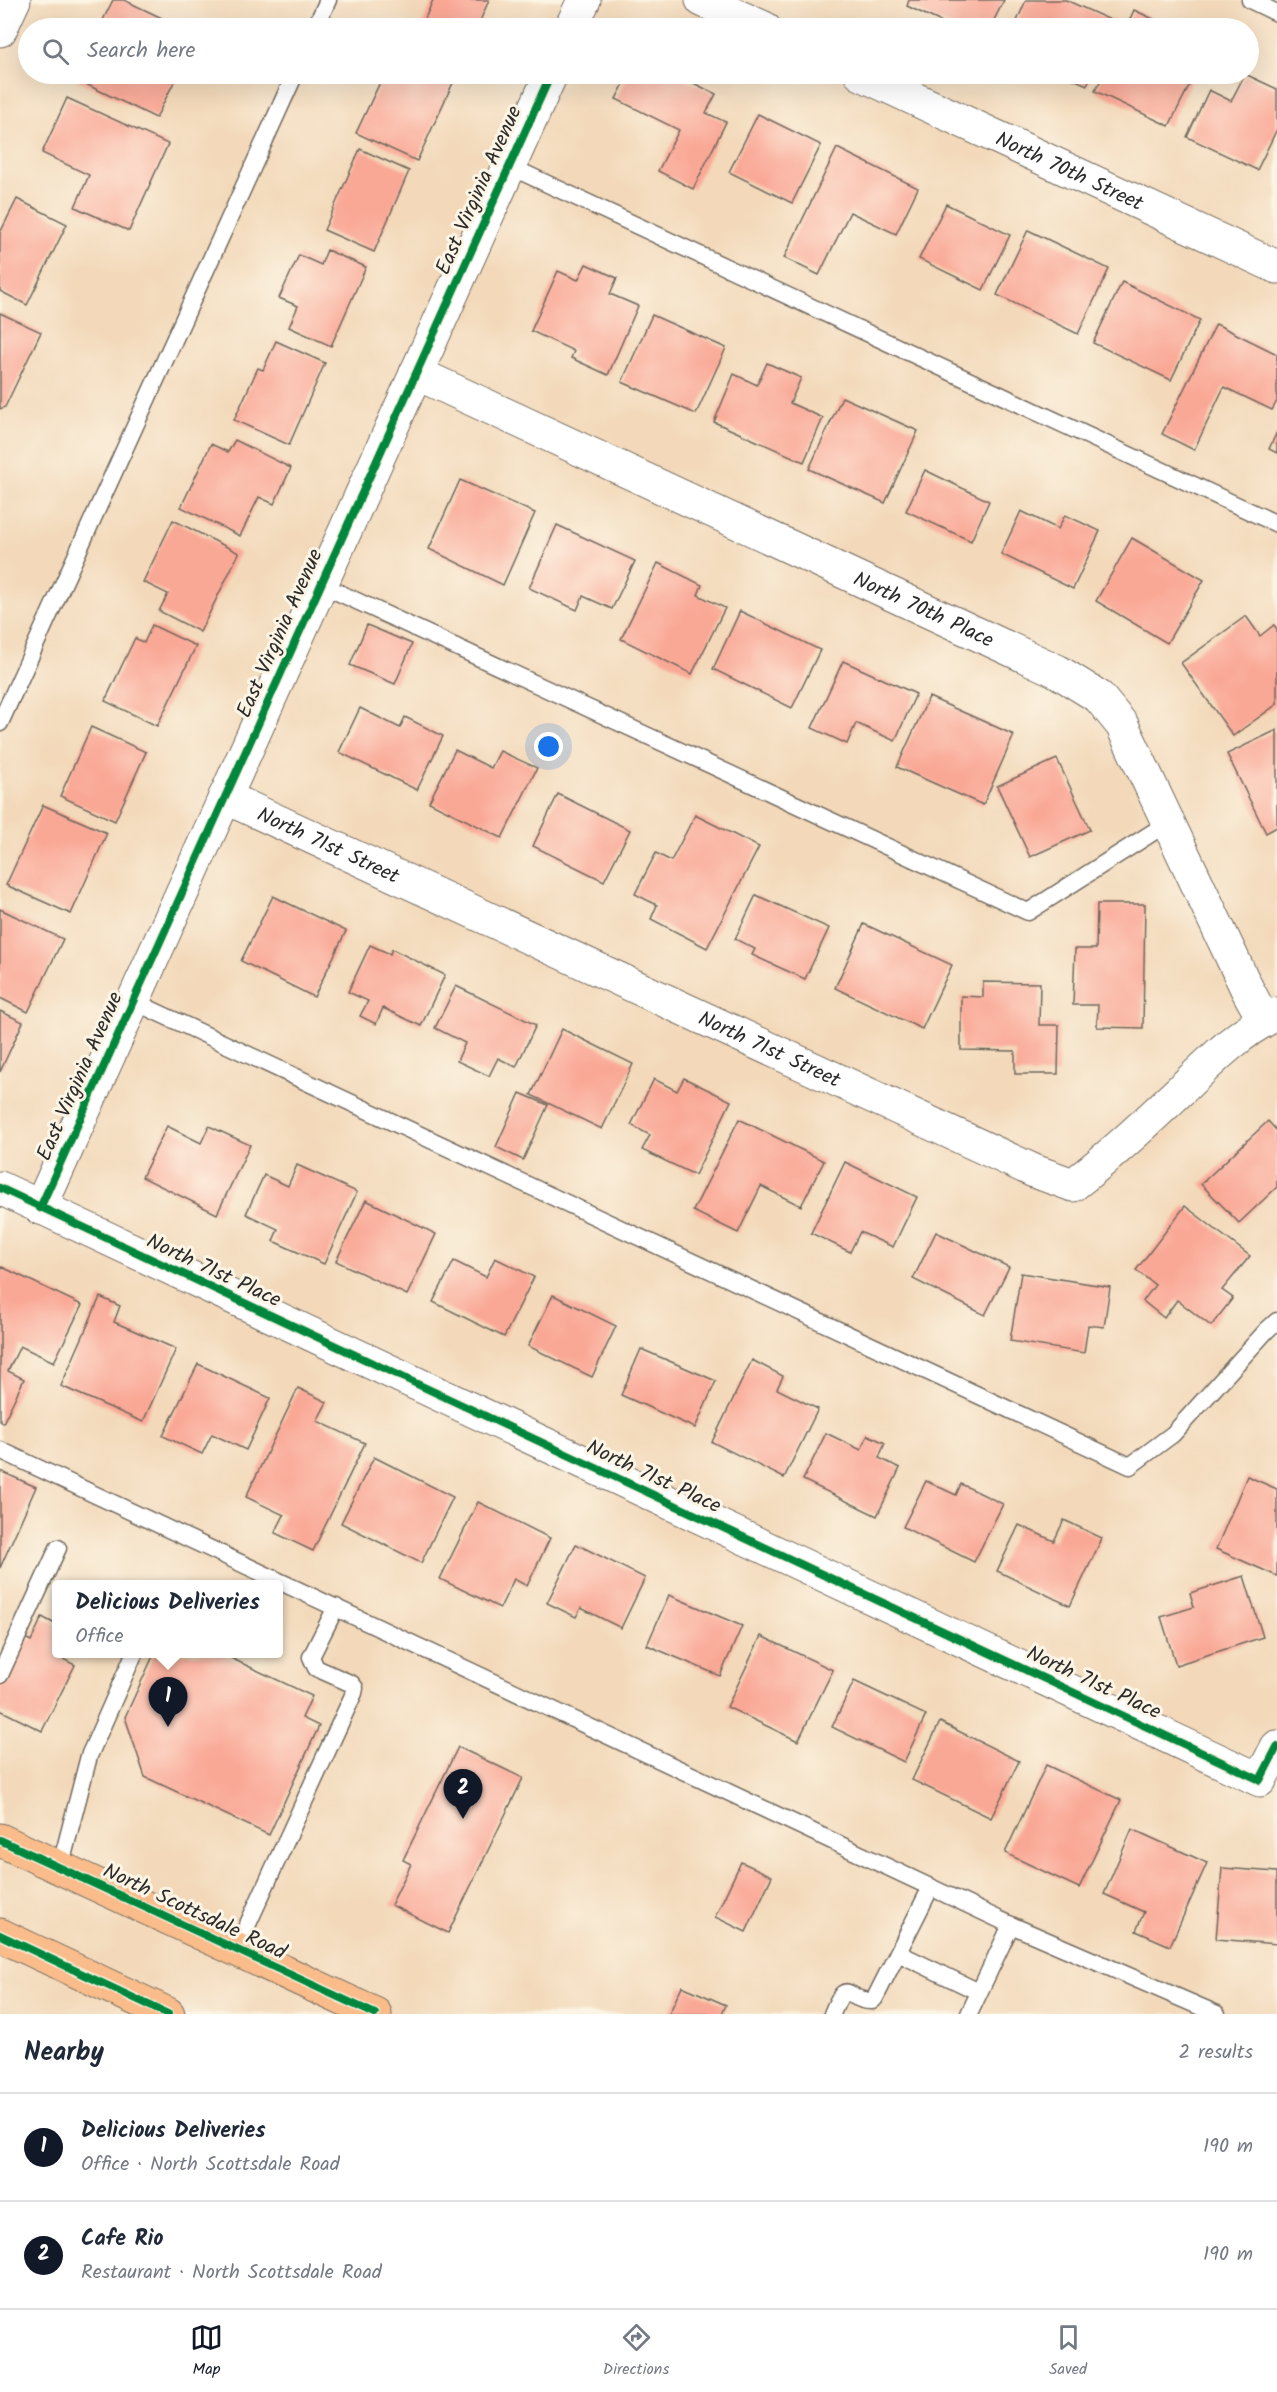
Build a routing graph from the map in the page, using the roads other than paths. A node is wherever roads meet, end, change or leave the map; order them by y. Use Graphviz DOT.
graph roads {
  1 [pos="14,0"];
  2 [pos="328,0"];
  3 [pos="584,0"];
  4 [pos="702,0"];
  5 [pos="1250,0"];
  6 [pos="1277,13"];
  7 [pos="320,18"];
  8 [pos="576,18"];
  9 [pos="742,18"];
  10 [pos="0,30"];
  11 [pos="290,84"];
  12 [pos="546,84"];
  13 [pos="883,84"];
  14 [pos="509,166"];
  15 [pos="1277,267"];
  16 [pos="416,373"];
  17 [pos="1277,524"];
  18 [pos="320,584"];
  19 [pos="0,723"];
  20 [pos="225,797"];
  21 [pos="1169,822"];
  22 [pos="133,1001"];
  23 [pos="1271,1017"];
  24 [pos="0,1188"];
  25 [pos="40,1208"];
  26 [pos="1277,1321"];
  27 [pos="0,1450"];
  28 [pos="58,1548"];
  29 [pos="278,1580"];
  30 [pos="283,1582"];
  31 [pos="336,1607"];
  32 [pos="132,1658"];
  33 [pos="0,1675"];
  34 [pos="1277,1747"];
  35 [pos="0,1840"];
  36 [pos="60,1868"];
  37 [pos="931,1887"];
  38 [pos="1011,1925"];
  39 [pos="0,1935"];
  40 [pos="236,1950"];
  41 [pos="898,1953"];
  42 [pos="980,1992"];
  43 [pos="168,2014"];
  44 [pos="375,2014"];
  45 [pos="832,2014"];
  46 [pos="969,2014"];
  47 [pos="1217,2014"];
  1 -- 10 [label="street"];
  2 -- 7 [label="lane"];
  3 -- 8 [label="street"];
  4 -- 9 [label="street"];
  5 -- 6 [label="lane"];
  11 -- 19 [label="lane"];
  12 -- 14 [label="street, East Virginia Avenue"];
  13 -- 15 [label="street, North 70th Street"];
  14 -- 16 [label="street, East Virginia Avenue"];
  14 -- 17 [label="lane"];
  16 -- 18 [label="street, East Virginia Avenue"];
  16 -- 21 [label="street, North 70th Place"];
  18 -- 20 [label="street, East Virginia Avenue"];
  18 -- 21 [label="lane"];
  20 -- 22 [label="street, East Virginia Avenue"];
  20 -- 23 [label="street, North 71st Street"];
  21 -- 23 [label="street, North 70th Place"];
  22 -- 25 [label="street, East Virginia Avenue"];
  22 -- 26 [label="lane"];
  24 -- 25 [label="street, North 71st Place"];
  25 -- 34 [label="street, North 71st Place"];
  27 -- 29 [label="lane"];
  28 -- 33 [label="lane"];
  30 -- 31 [label="lane"];
  31 -- 37 [label="lane"];
  31 -- 40 [label="lane"];
  32 -- 36 [label="lane"];
  35 -- 36 [label="main road, North Scottsdale Road"];
  36 -- 40 [label="main road, North Scottsdale Road"];
  37 -- 38 [label="lane"];
  37 -- 41 [label="lane"];
  38 -- 42 [label="lane"];
  38 -- 47 [label="lane"];
  39 -- 43 [label="main road"];
  40 -- 44 [label="main road, North Scottsdale Road"];
  41 -- 42 [label="lane"];
  41 -- 45 [label="lane"];
  42 -- 46 [label="lane"];
}
